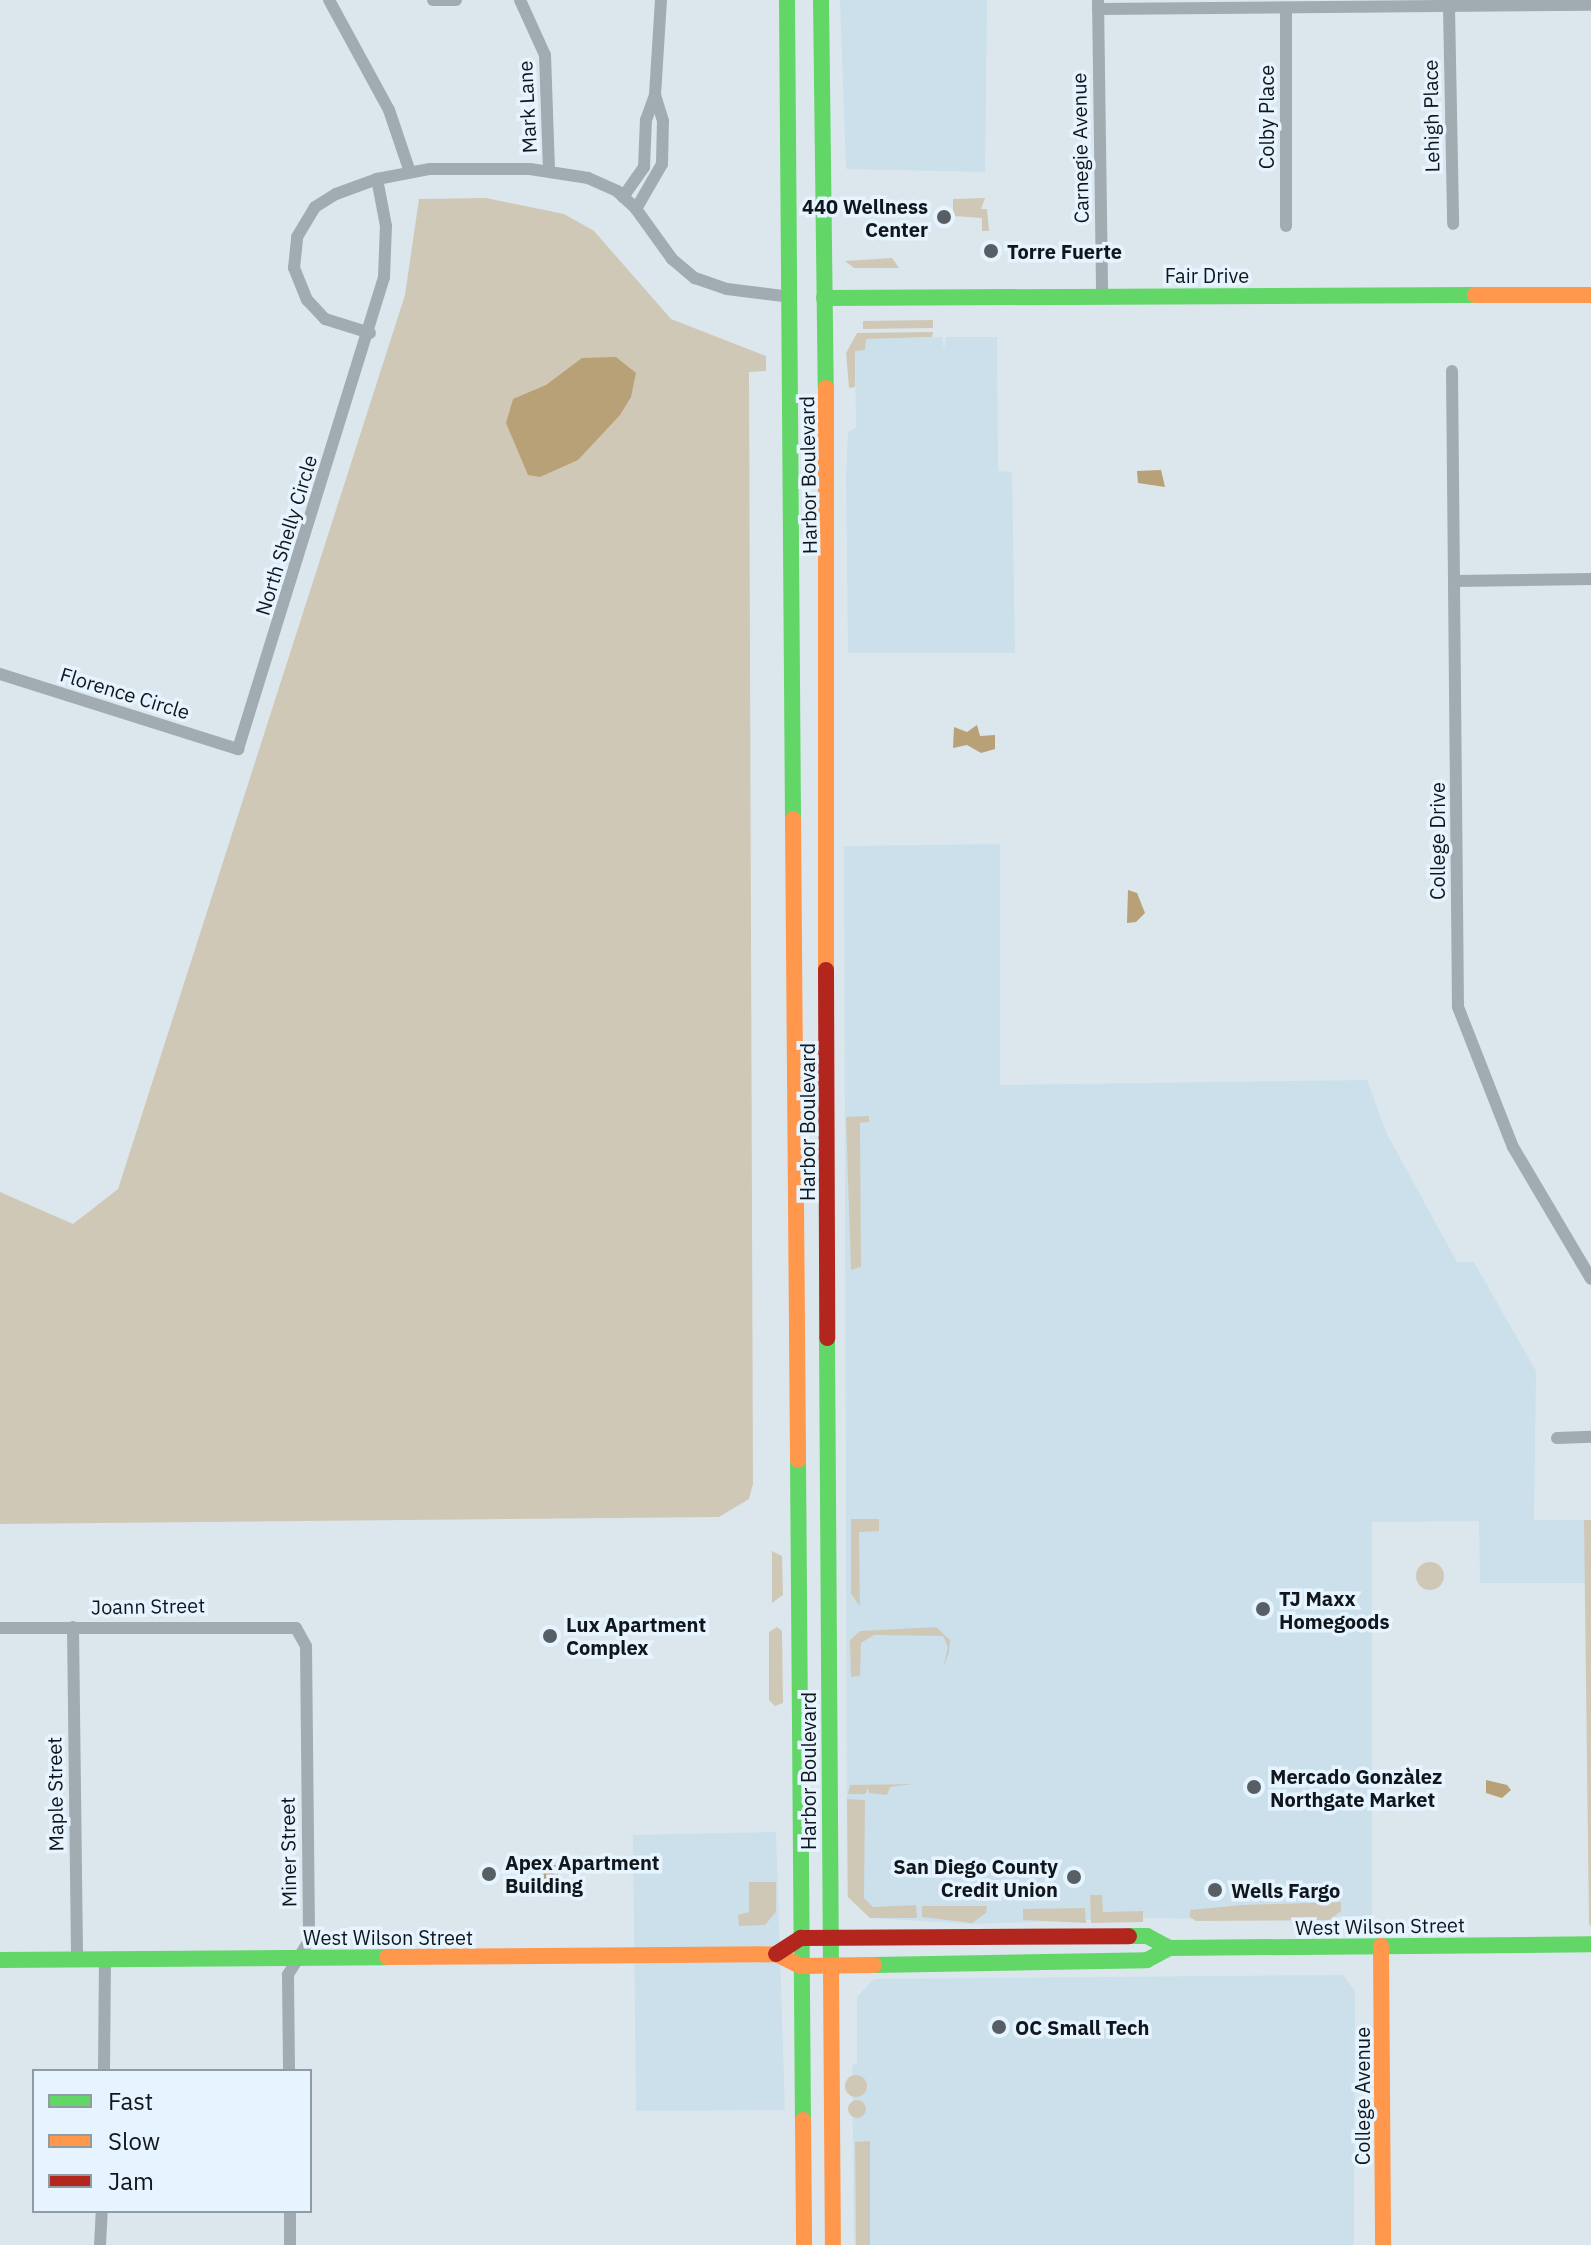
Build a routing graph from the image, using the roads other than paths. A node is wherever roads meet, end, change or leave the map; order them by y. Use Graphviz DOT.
graph roads {
  1 [pos="329,0"];
  2 [pos="433,0"];
  3 [pos="456,0"];
  4 [pos="520,0"];
  5 [pos="661,0"];
  6 [pos="787,0"];
  7 [pos="821,0"];
  8 [pos="1098,5"];
  9 [pos="1591,5"];
  10 [pos="1449,7"];
  11 [pos="1286,8"];
  12 [pos="655,95"];
  13 [pos="646,140"];
  14 [pos="663,141"];
  15 [pos="549,170"];
  16 [pos="410,172"];
  17 [pos="377,179"];
  18 [pos="623,197"];
  19 [pos="636,209"];
  20 [pos="1453,224"];
  21 [pos="1286,226"];
  22 [pos="1102,295"];
  23 [pos="1591,295"];
  24 [pos="791,297"];
  25 [pos="824,298"];
  26 [pos="370,333"];
  27 [pos="1452,371"];
  28 [pos="1591,579"];
  29 [pos="1456,581"];
  30 [pos="0,674"];
  31 [pos="238,749"];
  32 [pos="1591,1279"];
  33 [pos="1591,1437"];
  34 [pos="1557,1438"];
  35 [pos="73,1627"];
  36 [pos="0,1628"];
  37 [pos="296,1628"];
  38 [pos="830,1937"];
  39 [pos="801,1938"];
  40 [pos="1591,1944"];
  41 [pos="1381,1946"];
  42 [pos="1170,1948"];
  43 [pos="776,1954"];
  44 [pos="299,1958"];
  45 [pos="0,1960"];
  46 [pos="77,1960"];
  47 [pos="105,1960"];
  48 [pos="801,1966"];
  49 [pos="830,1966"];
  50 [pos="104,2069"];
  51 [pos="289,2069"];
  52 [pos="102,2213"];
  53 [pos="290,2213"];
  54 [pos="100,2245"];
  55 [pos="290,2245"];
  56 [pos="804,2245"];
  57 [pos="833,2245"];
  58 [pos="1383,2245"];
  1 -- 16 [label="street"];
  2 -- 3 [label="street"];
  4 -- 15 [label="street, Mark Lane"];
  5 -- 12 [label="street"];
  6 -- 24 [label="main road, Harbor Boulevard"];
  7 -- 25 [label="main road, Harbor Boulevard"];
  8 -- 11 [label="street"];
  8 -- 22 [label="street, Carnegie Avenue"];
  9 -- 10 [label="street"];
  10 -- 11 [label="street"];
  10 -- 20 [label="street, Lehigh Place"];
  11 -- 21 [label="street, Colby Place"];
  12 -- 13 [label="street"];
  12 -- 14 [label="street"];
  13 -- 14 [label="street"];
  13 -- 18 [label="street"];
  14 -- 19 [label="street"];
  15 -- 16 [label="street"];
  15 -- 18 [label="street"];
  16 -- 17 [label="street"];
  17 -- 26 [label="street, North Shelly Circle"];
  17 -- 26 [label="street"];
  18 -- 19 [label="street"];
  19 -- 24 [label="street"];
  22 -- 23 [label="main road, Fair Drive"];
  22 -- 25 [label="main road, Fair Drive"];
  24 -- 25 [label="main road, Fair Drive"];
  24 -- 39 [label="main road, Harbor Boulevard"];
  25 -- 38 [label="main road, Harbor Boulevard"];
  26 -- 31 [label="street, North Shelly Circle"];
  27 -- 29 [label="street, College Drive"];
  28 -- 29 [label="street"];
  29 -- 32 [label="street, College Drive"];
  30 -- 31 [label="street, Florence Circle"];
  33 -- 34 [label="street"];
  35 -- 36 [label="street, Joann Street"];
  35 -- 37 [label="street, Joann Street"];
  35 -- 46 [label="street, Maple Street"];
  37 -- 44 [label="street, Miner Street"];
  38 -- 39 [label="main road, West Wilson Street"];
  38 -- 42 [label="main road, West Wilson Street"];
  38 -- 49 [label="main road, Harbor Boulevard"];
  39 -- 43 [label="main road"];
  39 -- 48 [label="main road, Harbor Boulevard"];
  40 -- 41 [label="main road, West Wilson Street"];
  41 -- 42 [label="main road, West Wilson Street"];
  41 -- 58 [label="main road, College Avenue"];
  42 -- 49 [label="main road, West Wilson Street"];
  43 -- 44 [label="main road, West Wilson Street"];
  43 -- 48 [label="main road, West Wilson Street"];
  44 -- 47 [label="main road, West Wilson Street"];
  44 -- 51 [label="street, Miner Street"];
  45 -- 46 [label="main road, West Wilson Street"];
  46 -- 47 [label="main road, West Wilson Street"];
  47 -- 50 [label="street"];
  48 -- 49 [label="main road, West Wilson Street"];
  48 -- 56 [label="main road, Harbor Boulevard"];
  49 -- 57 [label="main road, Harbor Boulevard"];
  52 -- 54 [label="street"];
  53 -- 55 [label="street"];
}
